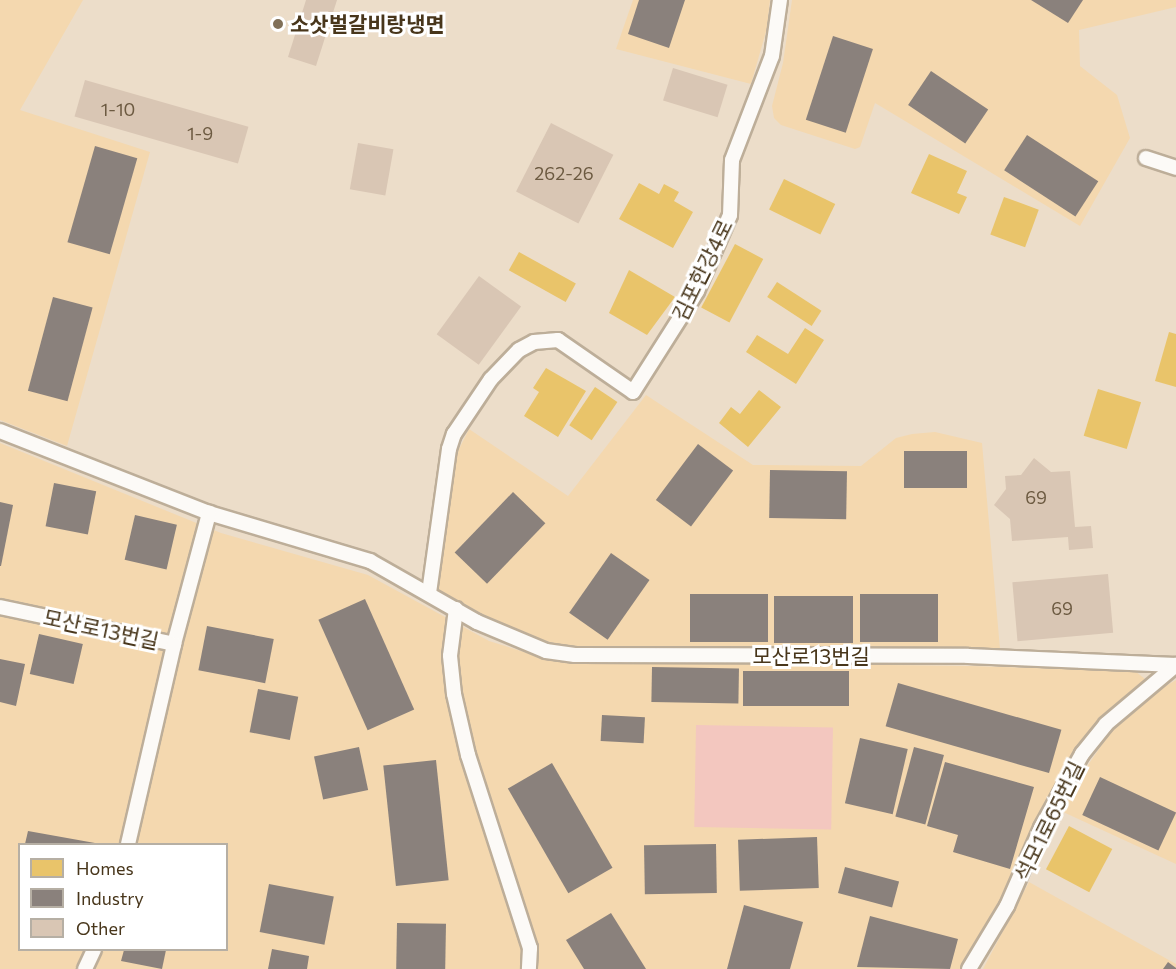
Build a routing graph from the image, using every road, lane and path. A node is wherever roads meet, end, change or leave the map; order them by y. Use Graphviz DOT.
graph roads {
  1 [pos="780,0"];
  2 [pos="1146,158"];
  3 [pos="1176,168"];
  4 [pos="0,431"];
  5 [pos="209,513"];
  6 [pos="429,593"];
  7 [pos="0,607"];
  8 [pos="456,609"];
  9 [pos="174,644"];
  10 [pos="1176,665"];
  11 [pos="128,843"];
  12 [pos="94,951"];
  13 [pos="85,969"];
  14 [pos="529,969"];
  15 [pos="969,969"];
  1 -- 6 [label="lane, 김포한강4로"];
  2 -- 3 [label="lane"];
  4 -- 5 [label="lane, 모산로13번길"];
  5 -- 6 [label="lane, 모산로13번길"];
  5 -- 9 [label="lane, 모산로13번길"];
  6 -- 8 [label="lane, 모산로13번길"];
  7 -- 9 [label="lane, 모산로13번길"];
  8 -- 10 [label="lane, 모산로13번길"];
  8 -- 14 [label="lane"];
  9 -- 11 [label="lane"];
  10 -- 15 [label="lane, 석모1로65번길"];
  12 -- 13 [label="lane"];
}
